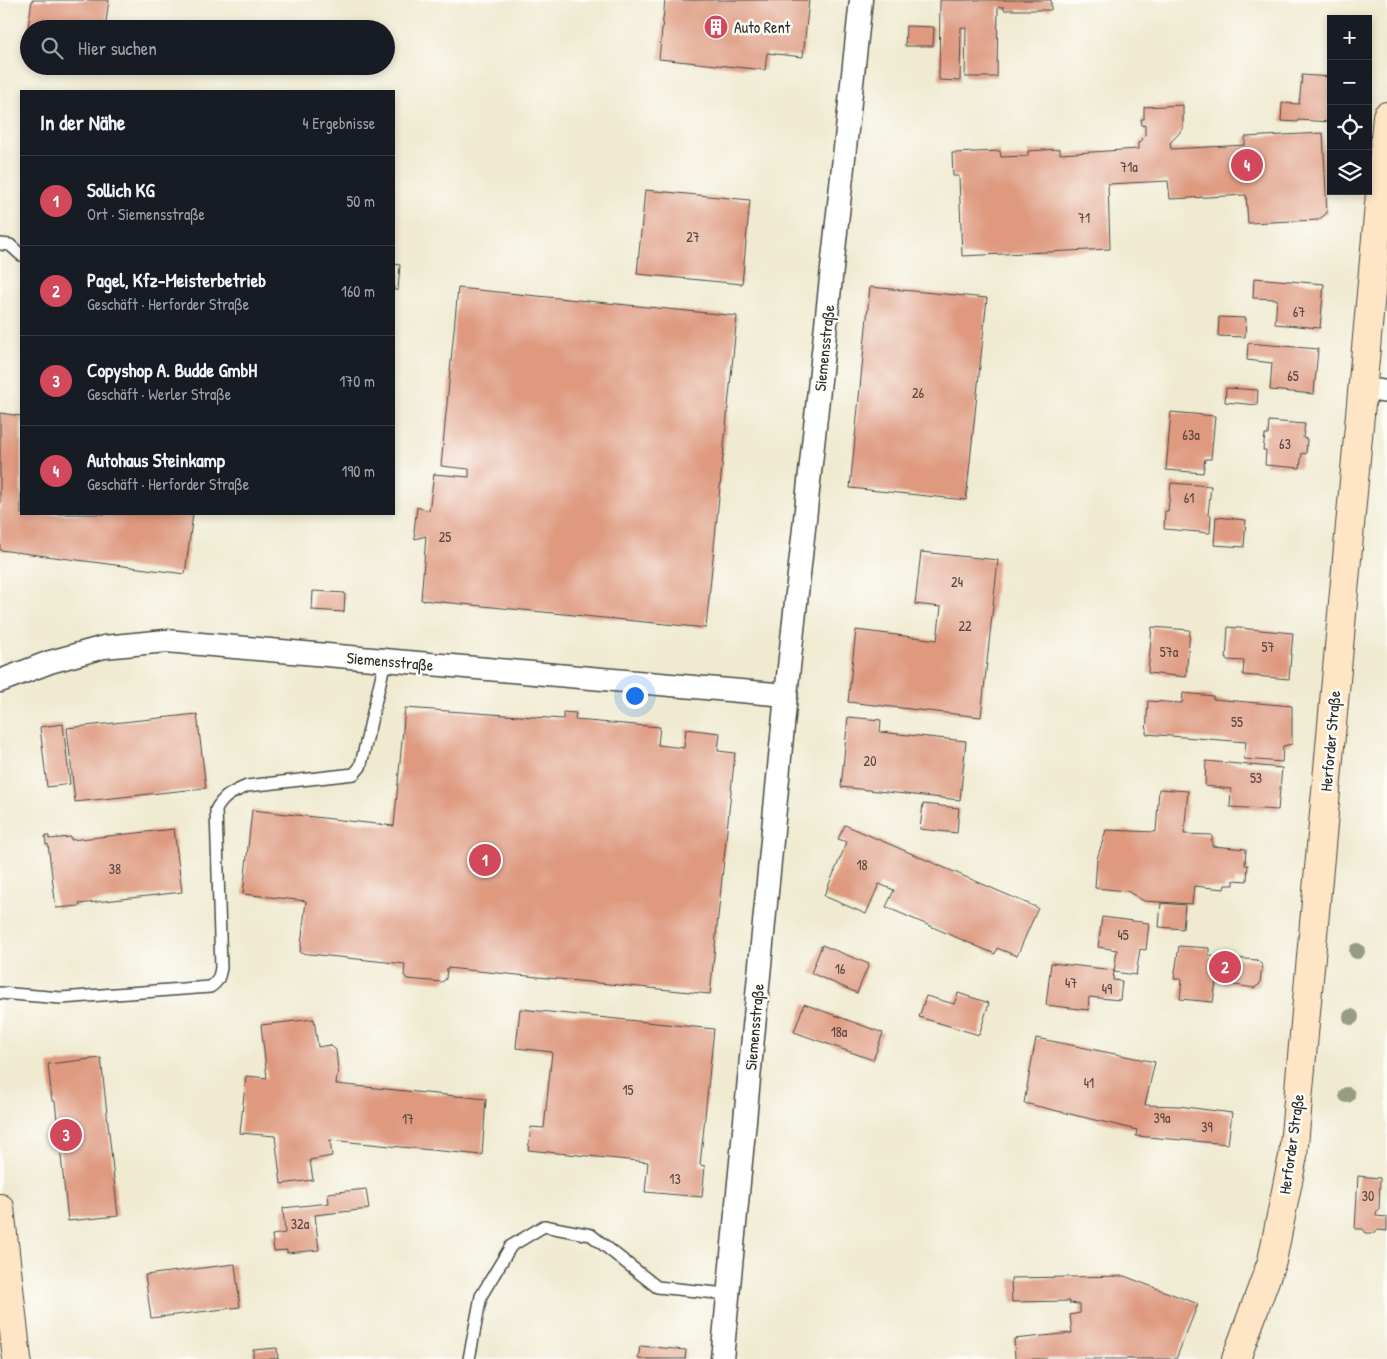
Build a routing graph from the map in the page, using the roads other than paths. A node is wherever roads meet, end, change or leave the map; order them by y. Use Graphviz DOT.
graph roads {
  1 [pos="861,0"];
  2 [pos="1387,116"];
  3 [pos="0,244"];
  4 [pos="20,254"];
  5 [pos="1375,390"];
  6 [pos="385,661"];
  7 [pos="0,681"];
  8 [pos="786,695"];
  9 [pos="0,993"];
  10 [pos="0,1208"];
  11 [pos="727,1294"];
  12 [pos="17,1359"];
  13 [pos="469,1359"];
  14 [pos="722,1359"];
  15 [pos="1236,1359"];
  1 -- 8 [label="street, Siemensstraße"];
  2 -- 5 [label="main road, Herforder Straße"];
  3 -- 4 [label="lane"];
  5 -- 15 [label="main road, Herforder Straße"];
  6 -- 7 [label="street, Siemensstraße"];
  6 -- 8 [label="street, Siemensstraße"];
  6 -- 9 [label="lane"];
  8 -- 11 [label="street, Siemensstraße"];
  10 -- 12 [label="main road"];
  11 -- 13 [label="lane"];
  11 -- 14 [label="street, Siemensstraße"];
}
